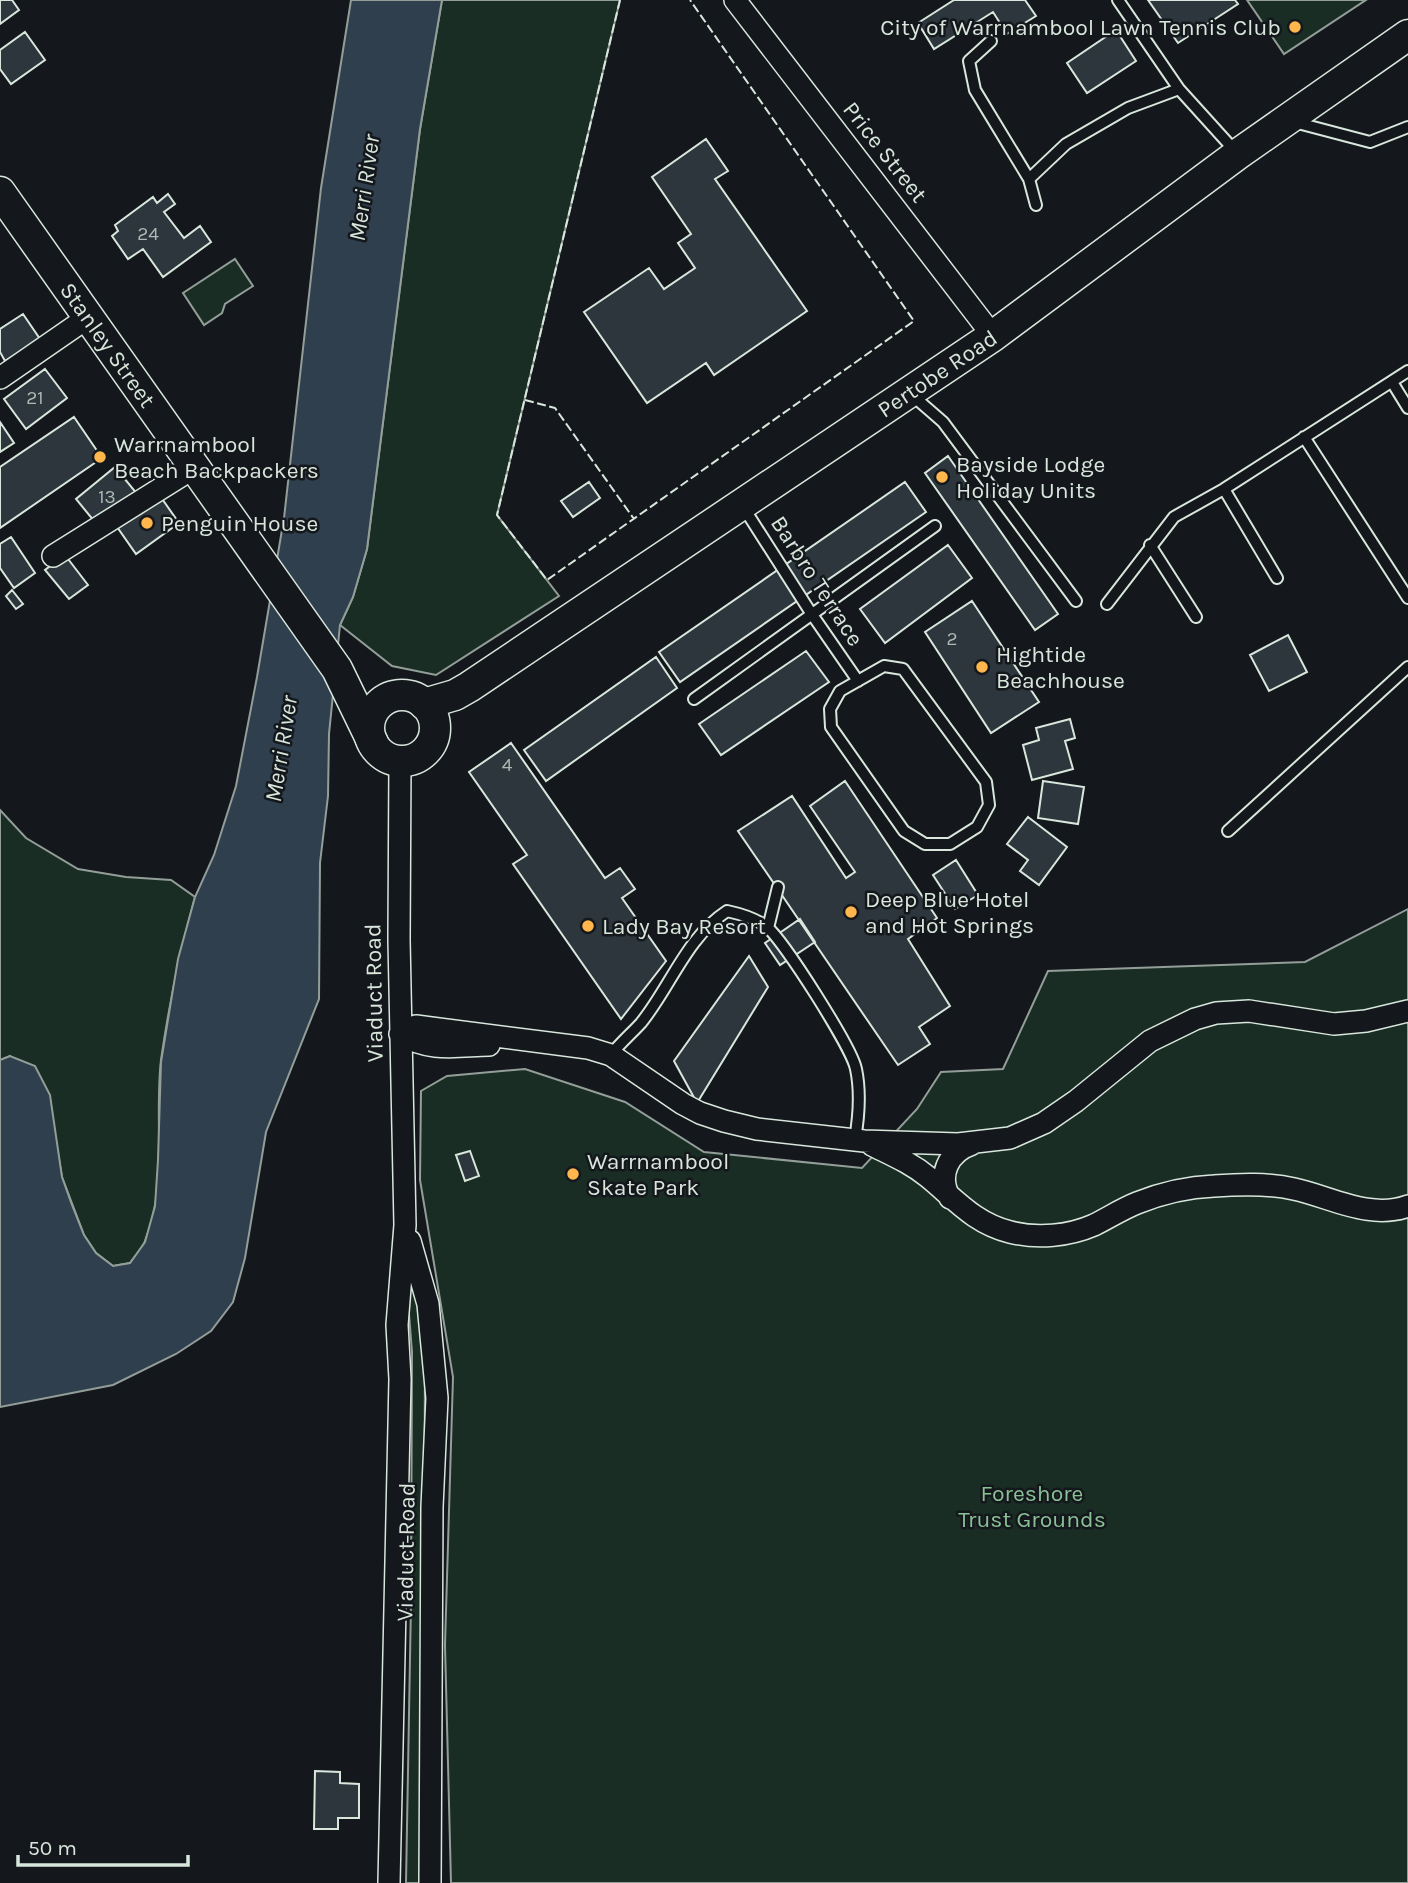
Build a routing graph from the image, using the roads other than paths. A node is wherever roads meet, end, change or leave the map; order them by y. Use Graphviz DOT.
graph roads {
  1 [pos="735,0"];
  2 [pos="1118,0"];
  3 [pos="1408,35"];
  4 [pos="991,41"];
  5 [pos="1179,89"];
  6 [pos="1287,120"];
  7 [pos="1408,127"];
  8 [pos="1238,154"];
  9 [pos="1029,179"];
  10 [pos="0,192"];
  11 [pos="1036,205"];
  12 [pos="88,318"];
  13 [pos="993,336"];
  14 [pos="1408,371"];
  15 [pos="0,378"];
  16 [pos="1392,382"];
  17 [pos="910,393"];
  18 [pos="1408,408"];
  19 [pos="1304,437"];
  20 [pos="195,467"];
  21 [pos="1224,489"];
  22 [pos="741,503"];
  23 [pos="935,526"];
  24 [pos="1150,545"];
  25 [pos="53,556"];
  26 [pos="1277,578"];
  27 [pos="1408,598"];
  28 [pos="1076,601"];
  29 [pos="1107,604"];
  30 [pos="811,613"];
  31 [pos="1196,617"];
  32 [pos="1408,667"];
  33 [pos="337,669"];
  34 [pos="858,681"];
  35 [pos="694,699"];
  36 [pos="419,709"];
  37 [pos="373,743"];
  38 [pos="400,761"];
  39 [pos="1228,831"];
  40 [pos="778,887"];
  41 [pos="768,928"];
  42 [pos="1408,1011"];
  43 [pos="400,1034"];
  44 [pos="611,1055"];
  45 [pos="860,1140"];
  46 [pos="977,1143"];
  47 [pos="950,1198"];
  48 [pos="1408,1206"];
  49 [pos="405,1225"];
  50 [pos="389,1883"];
  51 [pos="430,1883"];
  1 -- 13 [label="street, Price Street"];
  2 -- 5 [label="lane"];
  3 -- 6 [label="street, Pertobe Road"];
  4 -- 9 [label="lane"];
  5 -- 8 [label="lane"];
  5 -- 9 [label="lane"];
  6 -- 7 [label="lane"];
  6 -- 8 [label="street, Pertobe Road"];
  8 -- 13 [label="street, Pertobe Road"];
  9 -- 11 [label="lane"];
  10 -- 12 [label="street, Stanley Street"];
  12 -- 15 [label="street"];
  12 -- 20 [label="street, Stanley Street"];
  13 -- 17 [label="street, Pertobe Road"];
  14 -- 16 [label="lane"];
  16 -- 18 [label="lane"];
  16 -- 19 [label="lane"];
  17 -- 22 [label="street, Pertobe Road"];
  17 -- 28 [label="lane"];
  19 -- 21 [label="lane"];
  19 -- 27 [label="lane"];
  20 -- 25 [label="street"];
  20 -- 33 [label="street, Stanley Street"];
  21 -- 24 [label="lane"];
  21 -- 26 [label="lane"];
  22 -- 30 [label="lane, Barbro Terrace"];
  22 -- 36 [label="street, Pertobe Road"];
  23 -- 30 [label="lane"];
  24 -- 29 [label="lane"];
  24 -- 31 [label="lane"];
  30 -- 34 [label="lane, Barbro Terrace"];
  30 -- 35 [label="lane"];
  32 -- 39 [label="lane"];
  33 -- 36 [label="street, Stanley Street"];
  33 -- 37 [label="street, Stanley Street"];
  34 -- 34 [label="lane, Barbro Terrace"];
  36 -- 37 [label="street"];
  36 -- 38 [label="street"];
  37 -- 38 [label="street"];
  38 -- 43 [label="street, Viaduct Road"];
  40 -- 41 [label="lane"];
  41 -- 44 [label="lane"];
  41 -- 45 [label="lane"];
  42 -- 46 [label="street"];
  43 -- 44 [label="street"];
  43 -- 49 [label="street, Viaduct Road"];
  44 -- 45 [label="street"];
  45 -- 46 [label="street"];
  45 -- 47 [label="street"];
  46 -- 47 [label="street"];
  47 -- 48 [label="street"];
  49 -- 50 [label="street, Viaduct Road"];
  49 -- 51 [label="street, Viaduct Road"];
}
